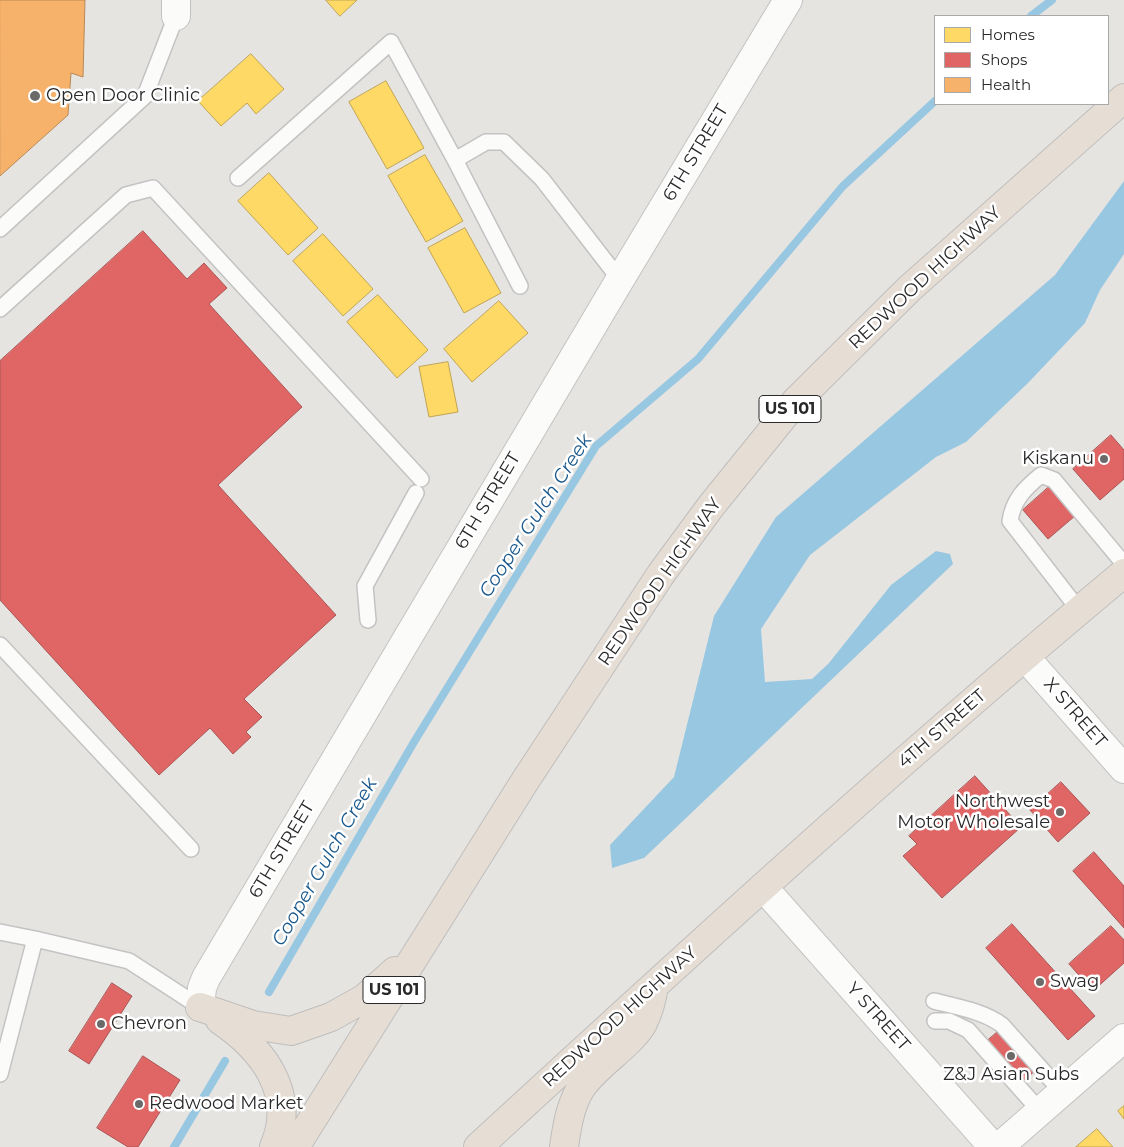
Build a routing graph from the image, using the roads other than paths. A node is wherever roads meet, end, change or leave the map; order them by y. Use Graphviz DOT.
graph roads {
  1 [pos="788,0"];
  2 [pos="176,8"];
  3 [pos="1124,98"];
  4 [pos="455,160"];
  5 [pos="238,178"];
  6 [pos="0,229"];
  7 [pos="620,280"];
  8 [pos="520,286"];
  9 [pos="0,309"];
  10 [pos="421,479"];
  11 [pos="416,494"];
  12 [pos="1124,564"];
  13 [pos="1124,573"];
  14 [pos="1079,610"];
  15 [pos="368,620"];
  16 [pos="0,645"];
  17 [pos="1025,657"];
  18 [pos="1124,769"];
  19 [pos="492,833"];
  20 [pos="191,849"];
  21 [pos="763,888"];
  22 [pos="0,932"];
  23 [pos="34,939"];
  24 [pos="654,984"];
  25 [pos="934,1001"];
  26 [pos="200,1007"];
  27 [pos="935,1021"];
  28 [pos="1124,1038"];
  29 [pos="0,1074"];
  30 [pos="1062,1092"];
  31 [pos="1040,1111"];
  32 [pos="274,1147"];
  33 [pos="295,1147"];
  34 [pos="478,1147"];
  35 [pos="564,1147"];
  36 [pos="993,1147"];
  37 [pos="999,1147"];
  1 -- 7 [label="street, 6TH STREET"];
  2 -- 6 [label="lane"];
  3 -- 19 [label="highway, REDWOOD HIGHWAY / US 101"];
  4 -- 5 [label="lane"];
  4 -- 7 [label="lane"];
  4 -- 8 [label="lane"];
  7 -- 26 [label="street, 6TH STREET"];
  9 -- 10 [label="lane"];
  11 -- 15 [label="lane"];
  12 -- 14 [label="lane"];
  13 -- 14 [label="highway, 4TH STREET"];
  14 -- 17 [label="highway, 4TH STREET"];
  16 -- 20 [label="lane"];
  17 -- 18 [label="street, X STREET"];
  17 -- 21 [label="highway, 4TH STREET"];
  19 -- 26 [label="highway"];
  19 -- 33 [label="highway, REDWOOD HIGHWAY / US 101"];
  21 -- 24 [label="highway, REDWOOD HIGHWAY"];
  21 -- 36 [label="street, Y STREET"];
  22 -- 23 [label="lane"];
  23 -- 26 [label="lane"];
  23 -- 29 [label="lane"];
  24 -- 34 [label="highway, REDWOOD HIGHWAY"];
  24 -- 35 [label="highway"];
  25 -- 30 [label="lane"];
  26 -- 32 [label="highway"];
  27 -- 31 [label="lane"];
  28 -- 30 [label="street"];
  30 -- 31 [label="street"];
  31 -- 37 [label="street"];
}
